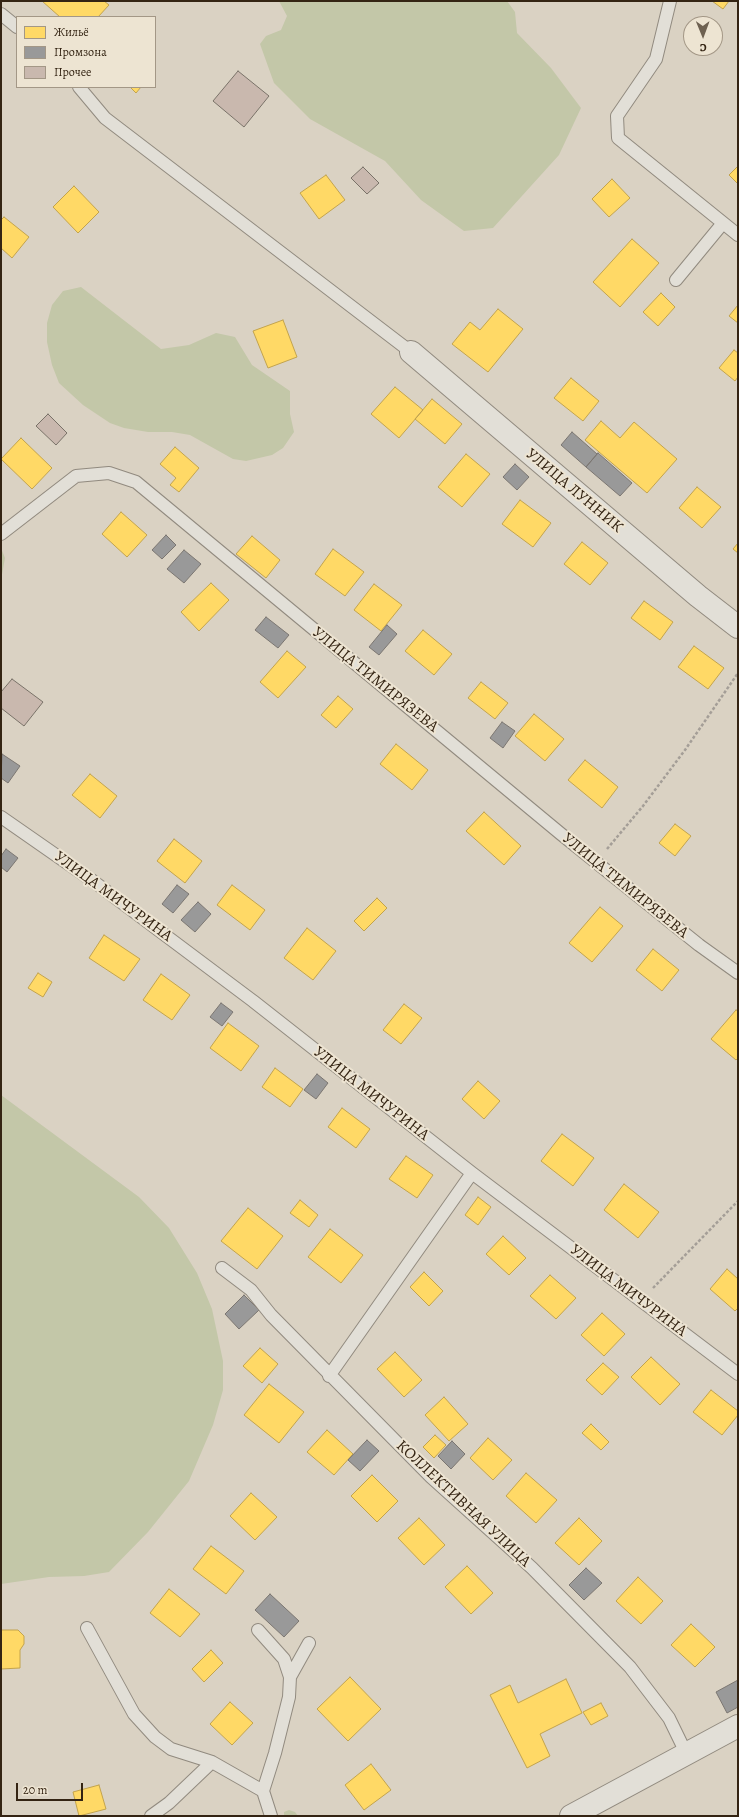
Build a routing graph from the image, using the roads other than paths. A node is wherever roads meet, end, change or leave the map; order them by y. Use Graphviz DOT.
graph roads {
  1 [pos="670,1"];
  2 [pos="1,14"];
  3 [pos="16,26"];
  4 [pos="80,88"];
  5 [pos="723,223"];
  6 [pos="738,235"];
  7 [pos="676,280"];
  8 [pos="411,352"];
  9 [pos="1,534"];
  10 [pos="738,627"];
  11 [pos="1,816"];
  12 [pos="738,973"];
  13 [pos="472,1173"];
  14 [pos="222,1268"];
  15 [pos="738,1374"];
  16 [pos="329,1376"];
  17 [pos="87,1628"];
  18 [pos="258,1630"];
  19 [pos="309,1643"];
  20 [pos="290,1676"];
  21 [pos="738,1726"];
  22 [pos="687,1755"];
  23 [pos="212,1762"];
  24 [pos="263,1791"];
  25 [pos="151,1816"];
  26 [pos="271,1816"];
  27 [pos="571,1816"];
  1 -- 5 [label="lane"];
  2 -- 3 [label="lane"];
  4 -- 8 [label="lane"];
  5 -- 6 [label="lane"];
  5 -- 7 [label="lane"];
  8 -- 10 [label="street, УЛИЦА ЛУННИК"];
  9 -- 12 [label="lane, УЛИЦА ТИМИРЯЗЕВА"];
  11 -- 13 [label="lane, УЛИЦА МИЧУРИНА"];
  13 -- 15 [label="lane, УЛИЦА МИЧУРИНА"];
  13 -- 16 [label="lane"];
  14 -- 16 [label="lane, КОЛЛЕКТИВНАЯ УЛИЦА"];
  16 -- 22 [label="lane, КОЛЛЕКТИВНАЯ УЛИЦА"];
  17 -- 23 [label="lane"];
  18 -- 20 [label="lane"];
  19 -- 20 [label="lane"];
  20 -- 24 [label="lane"];
  21 -- 22 [label="street"];
  22 -- 27 [label="street"];
  23 -- 24 [label="lane"];
  23 -- 25 [label="lane"];
  24 -- 26 [label="lane"];
}
